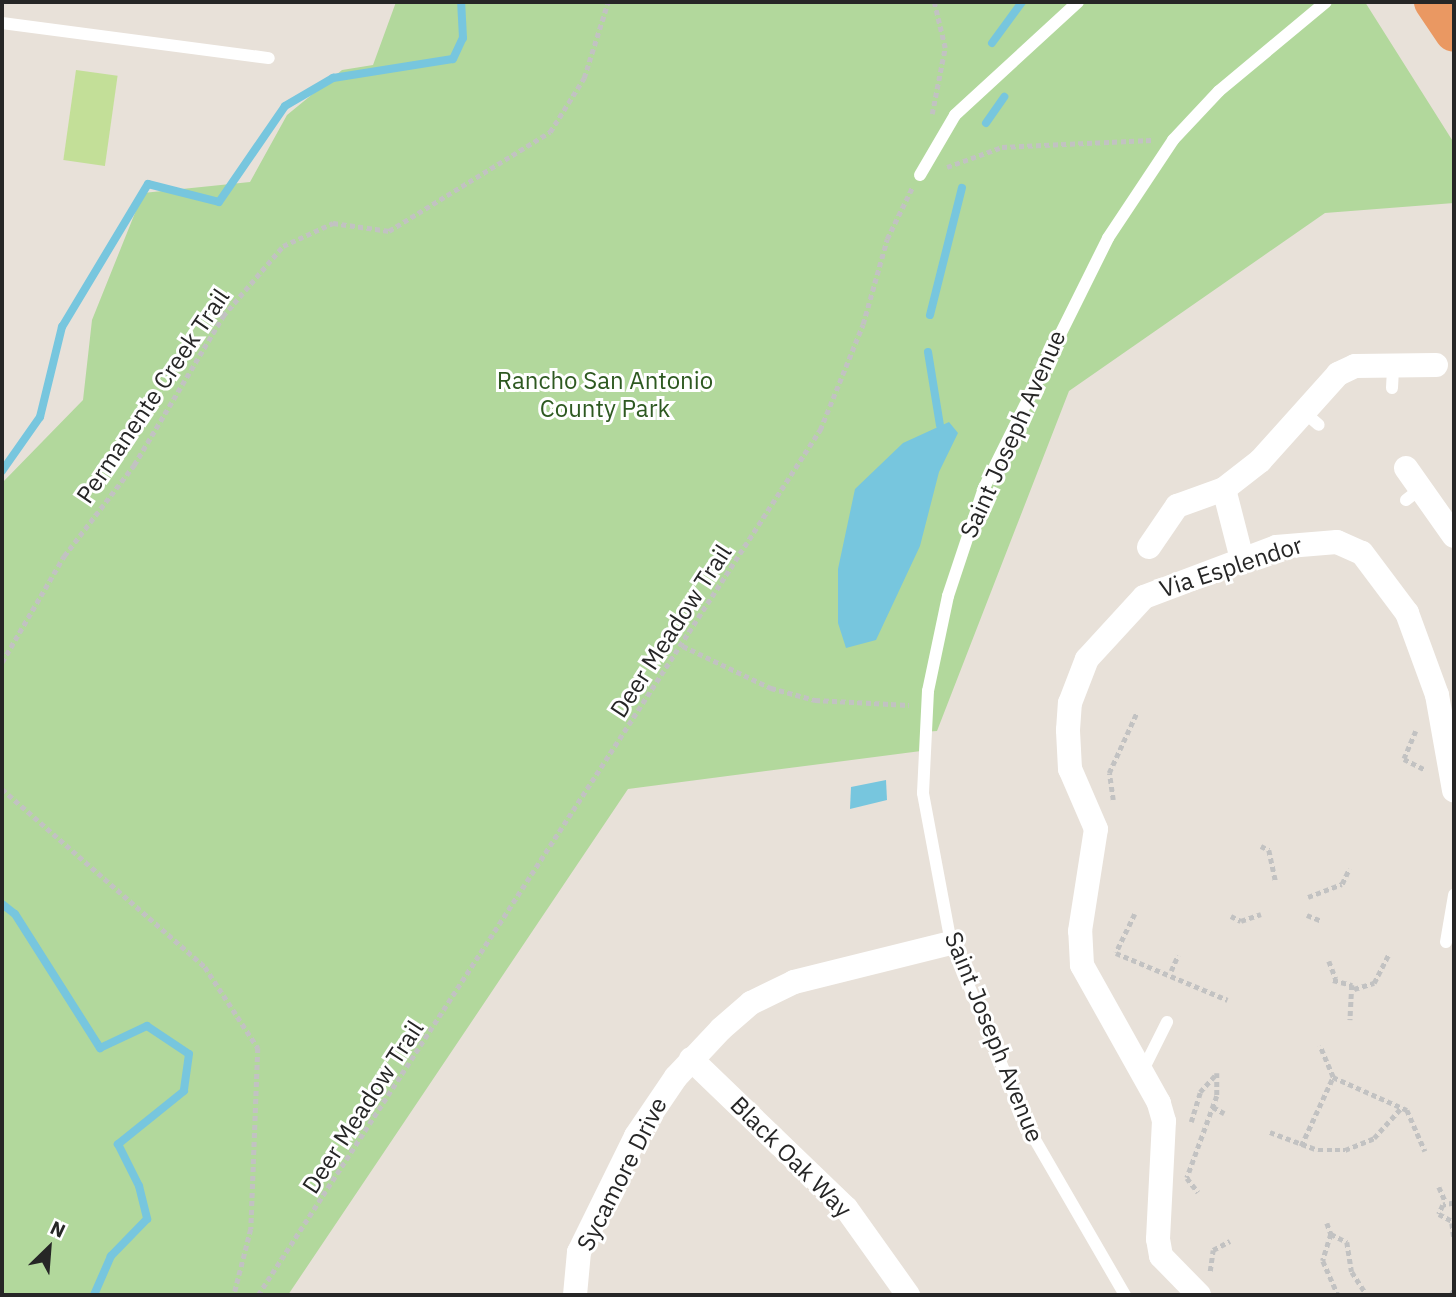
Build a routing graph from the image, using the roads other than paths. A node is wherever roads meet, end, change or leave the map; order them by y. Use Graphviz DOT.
graph roads {
  1 [pos="1078,2"];
  2 [pos="1326,2"];
  3 [pos="1433,2"];
  4 [pos="2,23"];
  5 [pos="1454,33"];
  6 [pos="269,58"];
  7 [pos="920,175"];
  8 [pos="1436,365"];
  9 [pos="1411,486"];
  10 [pos="1224,489"];
  11 [pos="1454,536"];
  12 [pos="1149,547"];
  13 [pos="1242,559"];
  14 [pos="1446,690"];
  15 [pos="1454,790"];
  16 [pos="1454,895"];
  17 [pos="1446,942"];
  18 [pos="951,943"];
  19 [pos="1167,1023"];
  20 [pos="691,1059"];
  21 [pos="1140,1075"];
  22 [pos="1202,1286"];
  23 [pos="575,1295"];
  24 [pos="908,1295"];
  25 [pos="1125,1295"];
  1 -- 7 [label="lane"];
  2 -- 18 [label="lane, Saint Joseph Avenue"];
  3 -- 5 [label="highway"];
  4 -- 6 [label="lane"];
  8 -- 10 [label="street"];
  9 -- 11 [label="street"];
  10 -- 12 [label="street"];
  10 -- 13 [label="street"];
  13 -- 14 [label="street, Via Esplendor"];
  13 -- 21 [label="street, Via Esplendor"];
  14 -- 15 [label="street, Via Esplendor"];
  16 -- 17 [label="lane"];
  18 -- 20 [label="street, Sycamore Drive"];
  18 -- 25 [label="lane, Saint Joseph Avenue"];
  19 -- 21 [label="lane"];
  20 -- 23 [label="street, Sycamore Drive"];
  20 -- 24 [label="street, Black Oak Way"];
  21 -- 22 [label="street, Via Esplendor"];
}
